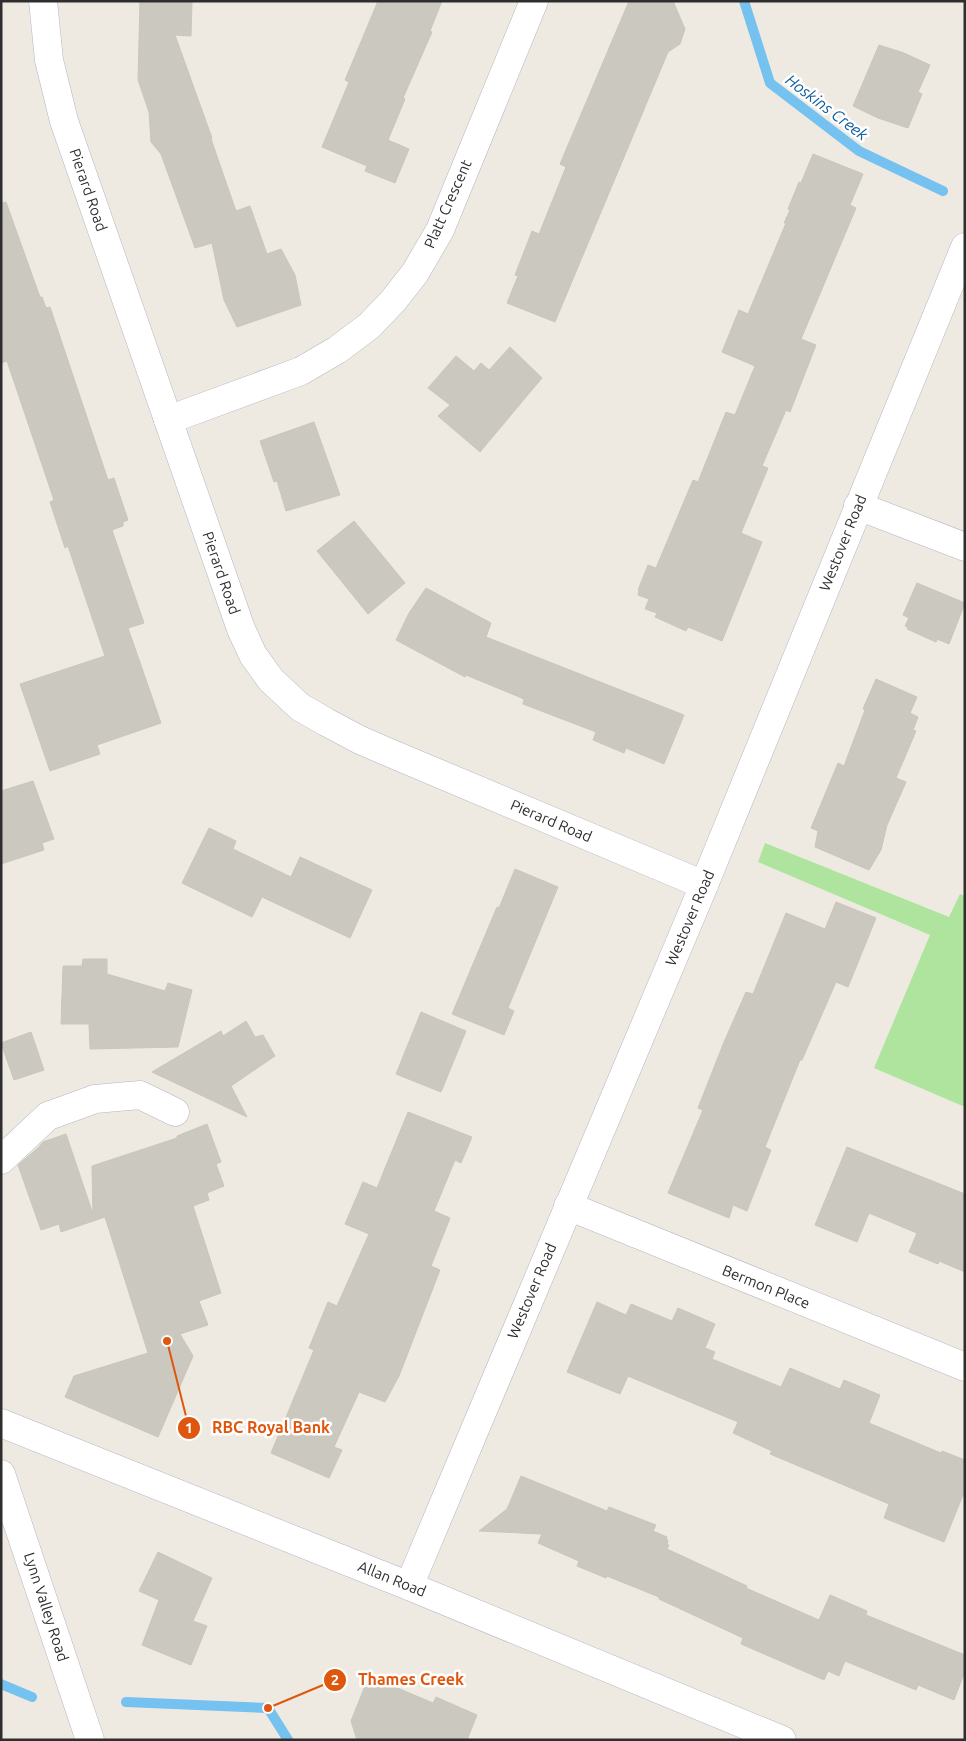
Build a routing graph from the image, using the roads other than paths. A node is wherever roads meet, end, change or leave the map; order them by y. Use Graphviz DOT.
graph roads {
  1 [pos="43,1"];
  2 [pos="534,1"];
  3 [pos="965,247"];
  4 [pos="168,420"];
  5 [pos="858,506"];
  6 [pos="965,546"];
  7 [pos="704,885"];
  8 [pos="175,1112"];
  9 [pos="1,1160"];
  10 [pos="568,1206"];
  11 [pos="965,1368"];
  12 [pos="1,1423"];
  13 [pos="1,1474"];
  14 [pos="409,1586"];
  15 [pos="90,1740"];
  16 [pos="782,1740"];
  1 -- 4 [label="street, Pierard Road"];
  2 -- 4 [label="street, Platt Crescent"];
  3 -- 5 [label="street, Westover Road"];
  4 -- 7 [label="street, Pierard Road"];
  5 -- 6 [label="street"];
  5 -- 7 [label="street, Westover Road"];
  7 -- 10 [label="street, Westover Road"];
  8 -- 9 [label="street"];
  10 -- 11 [label="street, Bermon Place"];
  10 -- 14 [label="street, Westover Road"];
  12 -- 14 [label="street, Allan Road"];
  13 -- 15 [label="street, Lynn Valley Road"];
  14 -- 16 [label="street, Allan Road"];
}
